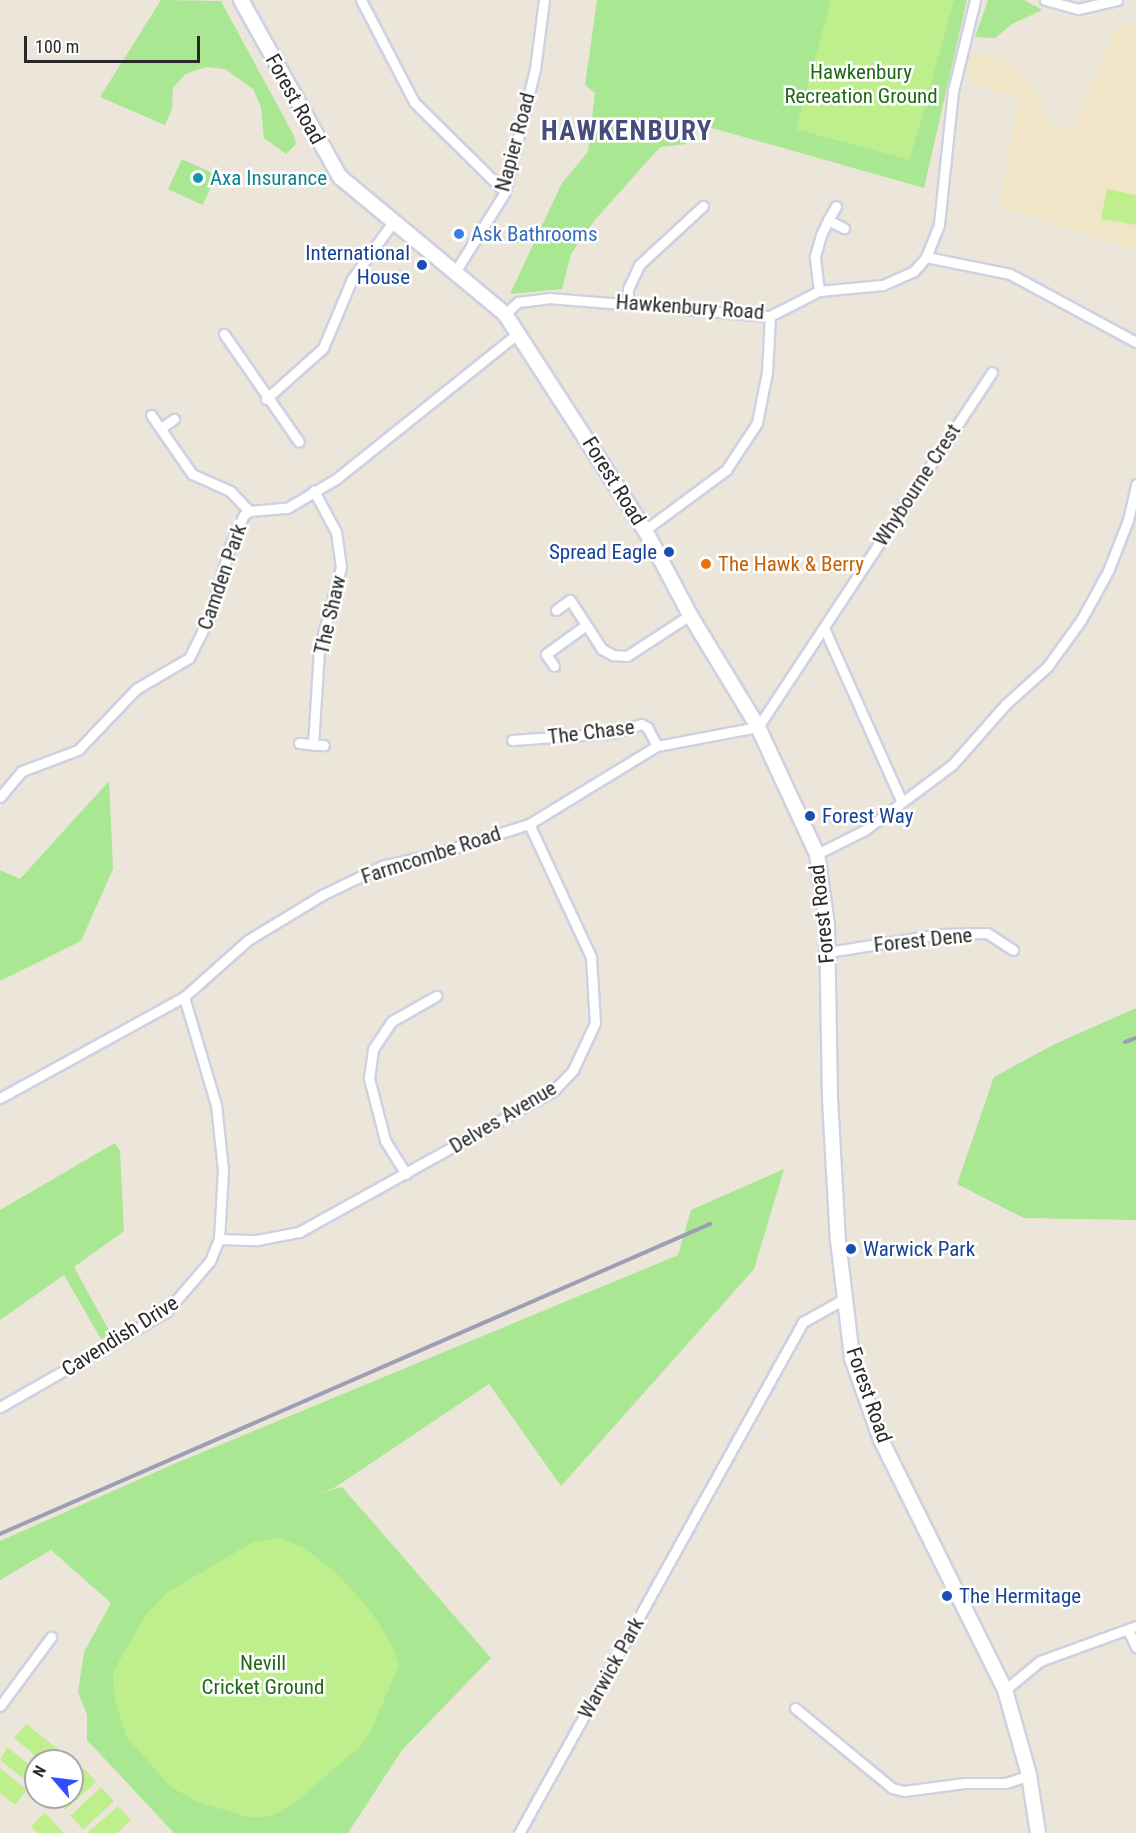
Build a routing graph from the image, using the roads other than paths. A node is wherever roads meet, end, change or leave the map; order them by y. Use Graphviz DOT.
graph roads {
  1 [pos="241,0"];
  2 [pos="362,0"];
  3 [pos="544,0"];
  4 [pos="975,0"];
  5 [pos="1045,0"];
  6 [pos="1116,0"];
  7 [pos="505,192"];
  8 [pos="702,206"];
  9 [pos="836,206"];
  10 [pos="828,220"];
  11 [pos="393,222"];
  12 [pos="844,228"];
  13 [pos="926,257"];
  14 [pos="455,272"];
  15 [pos="819,291"];
  16 [pos="628,303"];
  17 [pos="505,314"];
  18 [pos="770,316"];
  19 [pos="518,333"];
  20 [pos="224,334"];
  21 [pos="1136,342"];
  22 [pos="992,372"];
  23 [pos="266,399"];
  24 [pos="151,415"];
  25 [pos="174,418"];
  26 [pos="161,428"];
  27 [pos="298,442"];
  28 [pos="1136,484"];
  29 [pos="314,491"];
  30 [pos="249,511"];
  31 [pos="1132,521"];
  32 [pos="645,531"];
  33 [pos="556,610"];
  34 [pos="690,615"];
  35 [pos="586,625"];
  36 [pos="824,628"];
  37 [pos="554,666"];
  38 [pos="758,727"];
  39 [pos="512,740"];
  40 [pos="299,743"];
  41 [pos="313,745"];
  42 [pos="324,745"];
  43 [pos="657,746"];
  44 [pos="0,797"];
  45 [pos="901,800"];
  46 [pos="529,824"];
  47 [pos="816,854"];
  48 [pos="1013,950"];
  49 [pos="828,952"];
  50 [pos="436,996"];
  51 [pos="184,997"];
  52 [pos="0,1098"];
  53 [pos="406,1174"];
  54 [pos="219,1239"];
  55 [pos="844,1299"];
  56 [pos="0,1407"];
  57 [pos="1132,1628"];
  58 [pos="51,1637"];
  59 [pos="1136,1647"];
  60 [pos="1005,1690"];
  61 [pos="0,1706"];
  62 [pos="795,1708"];
  63 [pos="1029,1775"];
  64 [pos="1034,1830"];
  65 [pos="519,1833"];
  1 -- 11 [label="street, Forest Road"];
  2 -- 7 [label="street"];
  3 -- 7 [label="street, Napier Road"];
  4 -- 13 [label="street, Hawkenbury Road"];
  5 -- 6 [label="street"];
  7 -- 14 [label="street, Napier Road"];
  8 -- 16 [label="street"];
  9 -- 10 [label="street"];
  10 -- 12 [label="street"];
  10 -- 15 [label="street"];
  11 -- 14 [label="street, Forest Road"];
  11 -- 23 [label="street"];
  13 -- 15 [label="street, Hawkenbury Road"];
  13 -- 21 [label="street"];
  14 -- 17 [label="street, Forest Road"];
  15 -- 18 [label="street, Hawkenbury Road"];
  16 -- 17 [label="street, Hawkenbury Road"];
  16 -- 18 [label="street, Hawkenbury Road"];
  17 -- 19 [label="street, Forest Road"];
  18 -- 32 [label="street"];
  19 -- 29 [label="street, Camden Park"];
  19 -- 32 [label="street, Forest Road"];
  20 -- 23 [label="street"];
  22 -- 36 [label="street, Whybourne Crest"];
  23 -- 27 [label="street"];
  24 -- 26 [label="street"];
  25 -- 26 [label="street"];
  26 -- 30 [label="street"];
  28 -- 31 [label="street"];
  29 -- 30 [label="street, Camden Park"];
  29 -- 41 [label="street, The Shaw"];
  30 -- 44 [label="street, Camden Park"];
  31 -- 45 [label="street"];
  32 -- 34 [label="street, Forest Road"];
  33 -- 35 [label="street"];
  34 -- 35 [label="street"];
  34 -- 38 [label="street, Forest Road"];
  35 -- 37 [label="street"];
  36 -- 38 [label="street, Whybourne Crest"];
  36 -- 45 [label="street"];
  38 -- 43 [label="street, Farmcombe Road"];
  38 -- 47 [label="street, Forest Road"];
  39 -- 43 [label="street, The Chase"];
  40 -- 41 [label="street"];
  41 -- 42 [label="street"];
  43 -- 46 [label="street, Farmcombe Road"];
  45 -- 47 [label="street"];
  46 -- 51 [label="street, Farmcombe Road"];
  46 -- 53 [label="street, Delves Avenue"];
  47 -- 49 [label="street, Forest Road"];
  48 -- 49 [label="street, Forest Dene"];
  49 -- 55 [label="street, Forest Road"];
  50 -- 53 [label="street"];
  51 -- 52 [label="street, Farmcombe Road"];
  51 -- 54 [label="street, Cavendish Drive"];
  53 -- 54 [label="street, Delves Avenue"];
  54 -- 56 [label="street, Cavendish Drive"];
  55 -- 60 [label="street, Forest Road"];
  55 -- 65 [label="street, Warwick Park"];
  57 -- 59 [label="street"];
  57 -- 60 [label="street"];
  58 -- 61 [label="street"];
  60 -- 63 [label="street, Forest Road"];
  62 -- 63 [label="street"];
  63 -- 64 [label="street, Forest Road"];
}
